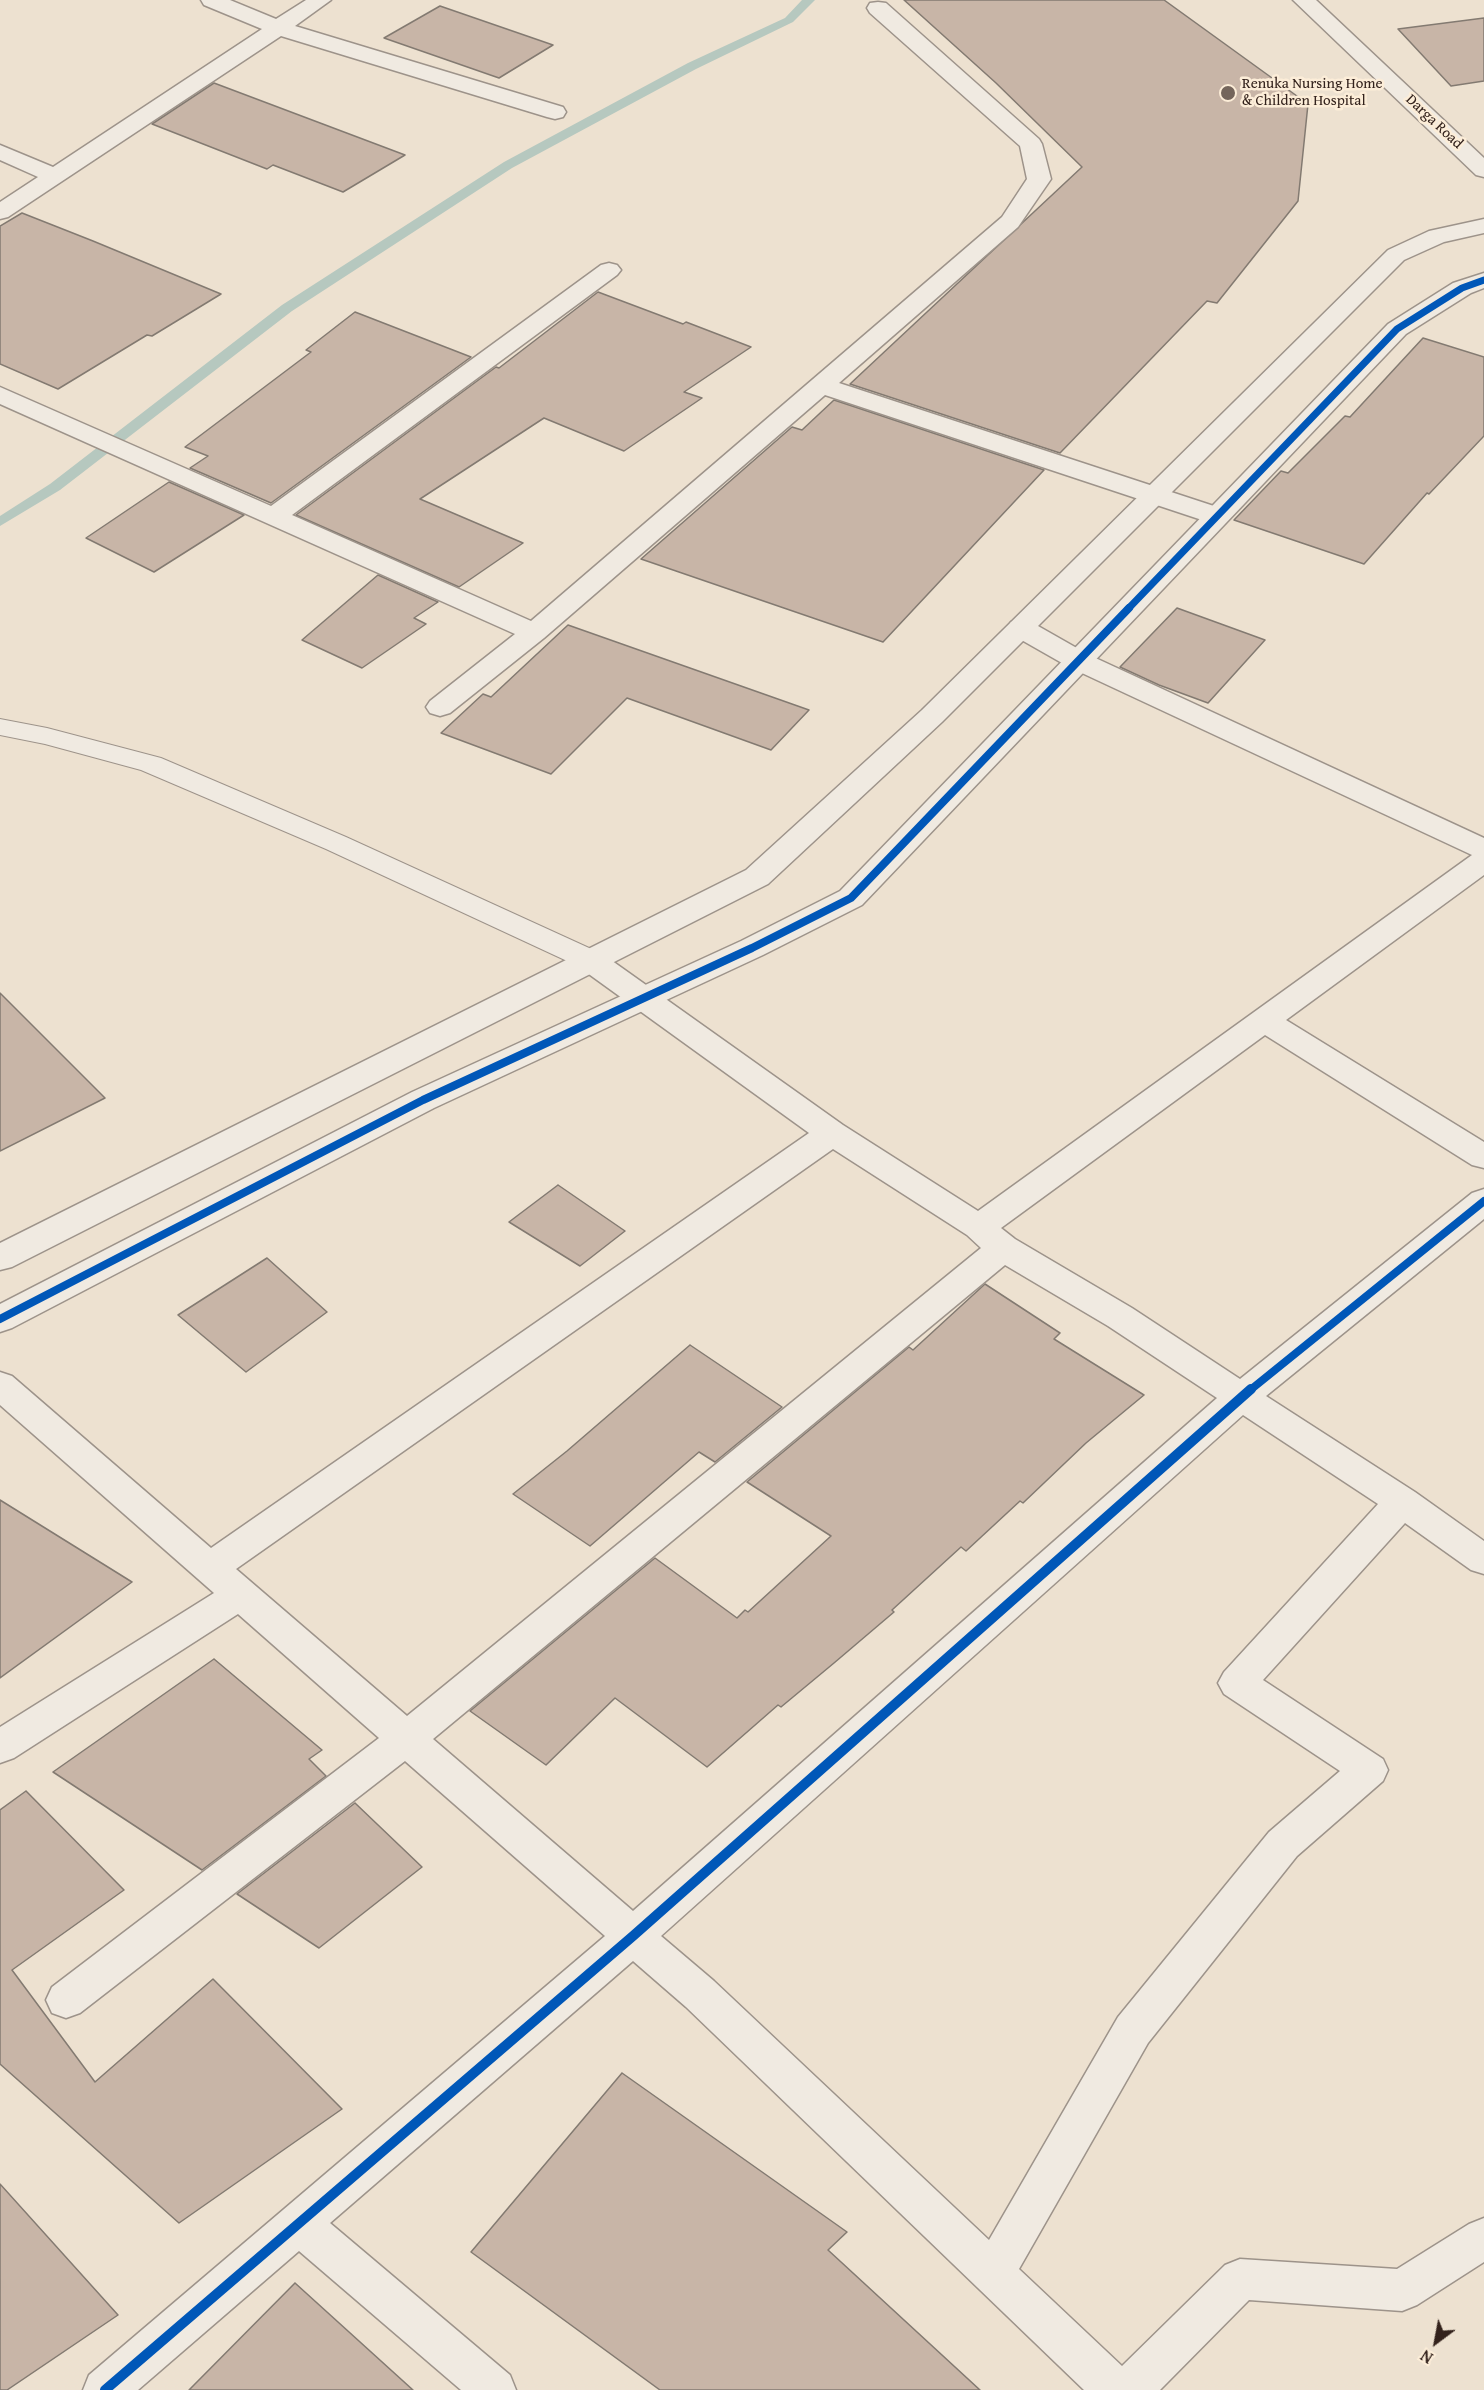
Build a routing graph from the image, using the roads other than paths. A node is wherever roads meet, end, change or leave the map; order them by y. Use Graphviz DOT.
graph roads {
  1 [pos="212,0"];
  2 [pos="320,0"];
  3 [pos="1304,0"];
  4 [pos="878,8"];
  5 [pos="278,27"];
  6 [pos="555,112"];
  7 [pos="0,153"];
  8 [pos="1484,170"];
  9 [pos="55,176"];
  10 [pos="0,212"];
  11 [pos="1484,226"];
  12 [pos="609,270"];
  13 [pos="1484,280"];
  14 [pos="821,385"];
  15 [pos="0,395"];
  16 [pos="1155,495"];
  17 [pos="274,516"];
  18 [pos="1217,516"];
  19 [pos="1021,628"];
  20 [pos="534,632"];
  21 [pos="1079,661"];
  22 [pos="440,707"];
  23 [pos="0,727"];
  24 [pos="1484,849"];
  25 [pos="1484,861"];
  26 [pos="590,960"];
  27 [pos="643,998"];
  28 [pos="1264,1020"];
  29 [pos="832,1133"];
  30 [pos="1484,1157"];
  31 [pos="1483,1203"];
  32 [pos="991,1238"];
  33 [pos="0,1258"];
  34 [pos="0,1319"];
  35 [pos="0,1385"];
  36 [pos="1241,1397"];
  37 [pos="1402,1502"];
  38 [pos="1484,1559"];
  39 [pos="211,1567"];
  40 [pos="241,1594"];
  41 [pos="407,1738"];
  42 [pos="0,1747"];
  43 [pos="633,1936"];
  44 [pos="66,2000"];
  45 [pos="299,2224"];
  46 [pos="1484,2238"];
  47 [pos="993,2273"];
  48 [pos="105,2390"];
  49 [pos="494,2390"];
  50 [pos="1116,2390"];
  51 [pos="1129,2390"];
  1 -- 5 [label="street"];
  2 -- 5 [label="street"];
  3 -- 8 [label="street, Darga Road"];
  4 -- 14 [label="street"];
  5 -- 6 [label="street"];
  5 -- 9 [label="street"];
  7 -- 9 [label="street"];
  9 -- 10 [label="street"];
  11 -- 16 [label="street"];
  12 -- 17 [label="street"];
  13 -- 18 [label="street"];
  14 -- 16 [label="street"];
  14 -- 20 [label="street"];
  15 -- 17 [label="street"];
  16 -- 18 [label="street"];
  16 -- 19 [label="street"];
  17 -- 20 [label="street"];
  18 -- 21 [label="street"];
  19 -- 21 [label="street"];
  19 -- 26 [label="street"];
  20 -- 22 [label="street"];
  21 -- 24 [label="street"];
  21 -- 27 [label="street"];
  23 -- 26 [label="lane"];
  25 -- 28 [label="street"];
  26 -- 27 [label="street"];
  26 -- 33 [label="street"];
  27 -- 29 [label="street"];
  27 -- 34 [label="street"];
  28 -- 30 [label="street"];
  28 -- 32 [label="street"];
  29 -- 32 [label="street"];
  29 -- 39 [label="street"];
  31 -- 36 [label="street"];
  32 -- 36 [label="street"];
  32 -- 41 [label="street"];
  35 -- 39 [label="street"];
  36 -- 37 [label="street"];
  36 -- 43 [label="street"];
  37 -- 38 [label="street"];
  37 -- 47 [label="street"];
  39 -- 40 [label="street"];
  40 -- 41 [label="street"];
  40 -- 42 [label="street"];
  41 -- 43 [label="street"];
  41 -- 44 [label="street"];
  43 -- 45 [label="street"];
  43 -- 47 [label="street"];
  45 -- 48 [label="street"];
  45 -- 49 [label="street"];
  46 -- 51 [label="street"];
  47 -- 50 [label="street"];
}
